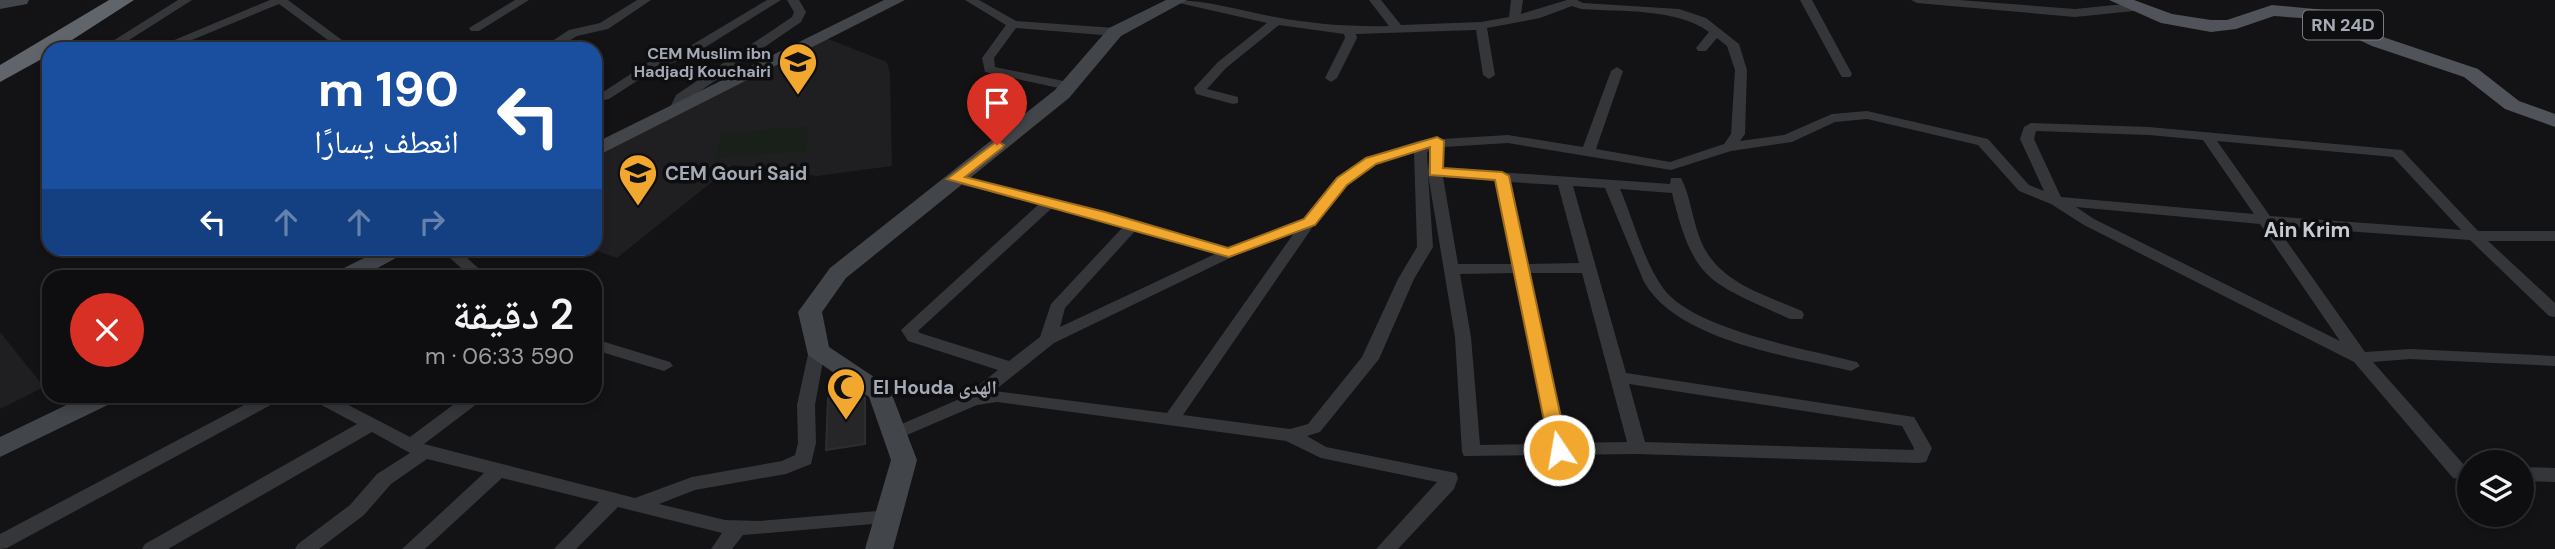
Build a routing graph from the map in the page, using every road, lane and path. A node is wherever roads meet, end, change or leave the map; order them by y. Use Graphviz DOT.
graph roads {
  1 [pos="22,0"];
  2 [pos="124,0"];
  3 [pos="145,0"];
  4 [pos="186,0"];
  5 [pos="280,0"];
  6 [pos="523,0"];
  7 [pos="645,0"];
  8 [pos="775,0"];
  9 [pos="793,0"];
  10 [pos="897,0"];
  11 [pos="971,0"];
  12 [pos="1179,0"];
  13 [pos="1375,0"];
  14 [pos="1517,0"];
  15 [pos="1806,0"];
  16 [pos="1917,0"];
  17 [pos="1572,1"];
  18 [pos="0,4"];
  19 [pos="2126,4"];
  20 [pos="1515,19"];
  21 [pos="1276,22"];
  22 [pos="1013,24"];
  23 [pos="1481,26"];
  24 [pos="475,28"];
  25 [pos="1397,28"];
  26 [pos="1349,31"];
  27 [pos="1115,32"];
  28 [pos="1715,33"];
  29 [pos="55,42"];
  30 [pos="76,42"];
  31 [pos="117,42"];
  32 [pos="176,42"];
  33 [pos="338,42"];
  34 [pos="558,42"];
  35 [pos="1702,48"];
  36 [pos="42,50"];
  37 [pos="42,62"];
  38 [pos="1617,71"];
  39 [pos="1846,74"];
  40 [pos="0,75"];
  41 [pos="1489,75"];
  42 [pos="1331,78"];
  43 [pos="1068,86"];
  44 [pos="0,88"];
  45 [pos="604,96"];
  46 [pos="1234,100"];
  47 [pos="676,110"];
  48 [pos="2555,121"];
  49 [pos="2207,136"];
  50 [pos="602,146"];
  51 [pos="1422,146"];
  52 [pos="1729,147"];
  53 [pos="1588,152"];
  54 [pos="1671,166"];
  55 [pos="1435,172"];
  56 [pos="1502,176"];
  57 [pos="954,179"];
  58 [pos="1564,180"];
  59 [pos="1611,185"];
  60 [pos="1678,189"];
  61 [pos="2056,201"];
  62 [pos="1050,202"];
  63 [pos="2263,220"];
  64 [pos="1310,222"];
  65 [pos="1133,225"];
  66 [pos="2474,236"];
  67 [pos="2555,236"];
  68 [pos="1229,253"];
  69 [pos="386,256"];
  70 [pos="455,256"];
  71 [pos="1590,268"];
  72 [pos="1450,269"];
  73 [pos="358,270"];
  74 [pos="472,270"];
  75 [pos="1519,270"];
  76 [pos="2555,312"];
  77 [pos="1796,316"];
  78 [pos="1048,339"];
  79 [pos="602,346"];
  80 [pos="817,350"];
  81 [pos="2360,358"];
  82 [pos="2555,361"];
  83 [pos="664,366"];
  84 [pos="1852,366"];
  85 [pos="1010,368"];
  86 [pos="1618,377"];
  87 [pos="970,401"];
  88 [pos="91,403"];
  89 [pos="261,403"];
  90 [pos="331,403"];
  91 [pos="468,403"];
  92 [pos="1171,418"];
  93 [pos="370,425"];
  94 [pos="894,434"];
  95 [pos="1290,435"];
  96 [pos="0,447"];
  97 [pos="1638,448"];
  98 [pos="417,449"];
  99 [pos="1559,450"];
  100 [pos="2457,470"];
  101 [pos="497,472"];
  102 [pos="2534,474"];
  103 [pos="2555,475"];
  104 [pos="612,501"];
  105 [pos="633,506"];
  106 [pos="889,517"];
  107 [pos="737,528"];
  108 [pos="0,543"];
  109 [pos="152,549"];
  110 [pos="305,549"];
  111 [pos="412,549"];
  112 [pos="564,549"];
  113 [pos="721,549"];
  114 [pos="879,549"];
  115 [pos="1386,549"];
  1 -- 18 [label="main road"];
  2 -- 29 [label="highway"];
  3 -- 30 [label="highway"];
  4 -- 31 [label="street"];
  5 -- 32 [label="street"];
  5 -- 33 [label="street"];
  6 -- 24 [label="street"];
  7 -- 34 [label="street"];
  8 -- 45 [label="street"];
  9 -- 47 [label="street"];
  10 -- 47 [label="main road"];
  11 -- 22 [label="street"];
  12 -- 21 [label="street"];
  12 -- 27 [label="main road"];
  13 -- 25 [label="street"];
  14 -- 20 [label="street"];
  15 -- 39 [label="street"];
  16 -- 19 [label="street"];
  17 -- 20 [label="street"];
  17 -- 28 [label="street"];
  19 -- 48 [label="main road, RN 24D"];
  20 -- 23 [label="street"];
  21 -- 26 [label="street"];
  21 -- 46 [label="street"];
  22 -- 27 [label="street"];
  22 -- 43 [label="street"];
  23 -- 25 [label="street"];
  23 -- 41 [label="street"];
  25 -- 26 [label="street"];
  26 -- 42 [label="street"];
  27 -- 43 [label="main road"];
  28 -- 35 [label="street"];
  28 -- 52 [label="street"];
  36 -- 40 [label="highway"];
  37 -- 44 [label="highway"];
  38 -- 53 [label="street"];
  43 -- 57 [label="main road"];
  47 -- 50 [label="main road"];
  49 -- 61 [label="street"];
  49 -- 63 [label="street"];
  49 -- 66 [label="street"];
  51 -- 53 [label="street"];
  51 -- 55 [label="street"];
  51 -- 64 [label="street"];
  51 -- 95 [label="street"];
  52 -- 54 [label="street"];
  52 -- 61 [label="street"];
  53 -- 54 [label="street"];
  54 -- 60 [label="street"];
  55 -- 56 [label="street"];
  55 -- 72 [label="street"];
  56 -- 58 [label="street"];
  56 -- 75 [label="street"];
  57 -- 62 [label="street"];
  57 -- 80 [label="main road"];
  58 -- 59 [label="street"];
  58 -- 71 [label="street"];
  59 -- 60 [label="street"];
  59 -- 84 [label="street"];
  60 -- 77 [label="street"];
  61 -- 63 [label="street"];
  61 -- 81 [label="street"];
  62 -- 65 [label="street"];
  62 -- 85 [label="street"];
  63 -- 66 [label="street"];
  63 -- 81 [label="street"];
  64 -- 68 [label="street"];
  64 -- 92 [label="street"];
  65 -- 68 [label="street"];
  65 -- 78 [label="street"];
  66 -- 67 [label="street"];
  66 -- 76 [label="street"];
  68 -- 78 [label="street"];
  69 -- 73 [label="main road"];
  70 -- 74 [label="street"];
  71 -- 75 [label="street"];
  71 -- 86 [label="street"];
  72 -- 75 [label="street"];
  72 -- 99 [label="street"];
  75 -- 99 [label="street"];
  78 -- 85 [label="street"];
  79 -- 83 [label="street"];
  80 -- 94 [label="main road"];
  80 -- 105 [label="street"];
  81 -- 82 [label="street"];
  81 -- 100 [label="street"];
  85 -- 87 [label="street"];
  86 -- 97 [label="street"];
  86 -- 97 [label="street"];
  87 -- 92 [label="street"];
  87 -- 94 [label="street"];
  88 -- 96 [label="main road"];
  89 -- 108 [label="street"];
  90 -- 93 [label="street"];
  91 -- 98 [label="street"];
  92 -- 95 [label="street"];
  93 -- 98 [label="street"];
  93 -- 109 [label="street"];
  94 -- 106 [label="main road"];
  95 -- 115 [label="street"];
  97 -- 99 [label="street"];
  98 -- 101 [label="street"];
  98 -- 110 [label="street"];
  101 -- 104 [label="street"];
  101 -- 111 [label="street"];
  102 -- 103 [label="street"];
  104 -- 105 [label="street"];
  104 -- 112 [label="street"];
  105 -- 107 [label="street"];
  106 -- 107 [label="street"];
  106 -- 114 [label="main road"];
  107 -- 113 [label="street"];
}
